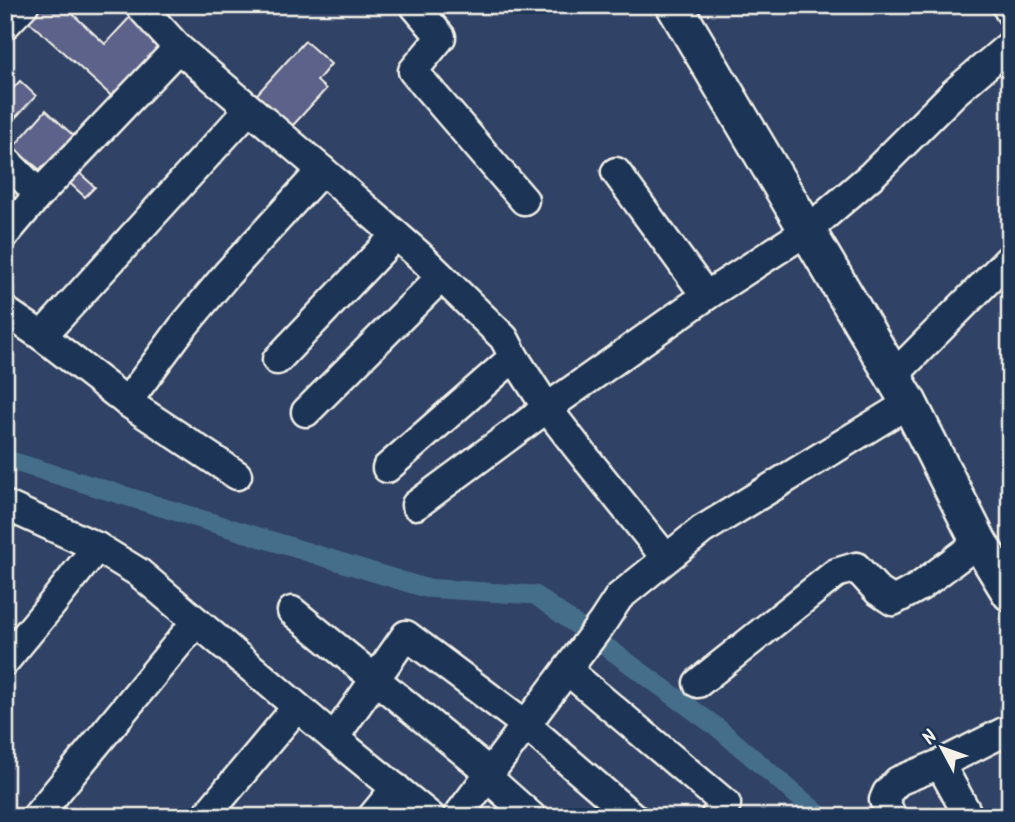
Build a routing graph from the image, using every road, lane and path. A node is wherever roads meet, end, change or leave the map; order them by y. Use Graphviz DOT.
graph roads {
  1 [pos="24,5"];
  2 [pos="139,5"];
  3 [pos="414,5"];
  4 [pos="674,5"];
  5 [pos="1006,5"];
  6 [pos="1010,12"];
  7 [pos="5,25"];
  8 [pos="1010,45"];
  9 [pos="178,48"];
  10 [pos="249,109"];
  11 [pos="5,160"];
  12 [pos="322,170"];
  13 [pos="616,172"];
  14 [pos="39,194"];
  15 [pos="524,200"];
  16 [pos="808,230"];
  17 [pos="5,234"];
  18 [pos="396,235"];
  19 [pos="1010,258"];
  20 [pos="441,277"];
  21 [pos="706,296"];
  22 [pos="5,311"];
  23 [pos="42,336"];
  24 [pos="514,357"];
  25 [pos="277,360"];
  26 [pos="901,389"];
  27 [pos="127,402"];
  28 [pos="547,408"];
  29 [pos="306,412"];
  30 [pos="387,468"];
  31 [pos="237,475"];
  32 [pos="5,505"];
  33 [pos="416,505"];
  34 [pos="979,542"];
  35 [pos="97,547"];
  36 [pos="666,558"];
  37 [pos="1010,593"];
  38 [pos="292,611"];
  39 [pos="197,622"];
  40 [pos="5,661"];
  41 [pos="567,670"];
  42 [pos="375,680"];
  43 [pos="698,683"];
  44 [pos="297,707"];
  45 [pos="526,725"];
  46 [pos="1009,732"];
  47 [pos="334,738"];
  48 [pos="940,764"];
  49 [pos="489,775"];
  50 [pos="396,788"];
  51 [pos="725,812"];
  52 [pos="36,817"];
  53 [pos="205,817"];
  54 [pos="372,817"];
  55 [pos="431,817"];
  56 [pos="457,817"];
  57 [pos="532,817"];
  58 [pos="633,817"];
  59 [pos="892,817"];
  60 [pos="968,817"];
  1 -- 7 [label="street"];
  2 -- 9 [label="street"];
  3 -- 15 [label="street"];
  4 -- 16 [label="main road"];
  5 -- 6 [label="street"];
  8 -- 16 [label="street"];
  9 -- 10 [label="street"];
  9 -- 14 [label="street"];
  10 -- 12 [label="street"];
  10 -- 23 [label="street"];
  11 -- 14 [label="street"];
  12 -- 18 [label="street"];
  12 -- 27 [label="street"];
  13 -- 21 [label="street"];
  14 -- 17 [label="street"];
  16 -- 21 [label="street"];
  16 -- 26 [label="main road"];
  18 -- 20 [label="street"];
  18 -- 25 [label="street"];
  19 -- 26 [label="street"];
  20 -- 24 [label="street"];
  20 -- 29 [label="street"];
  21 -- 28 [label="street"];
  22 -- 23 [label="street"];
  23 -- 27 [label="street"];
  24 -- 28 [label="street"];
  24 -- 30 [label="street"];
  26 -- 34 [label="main road"];
  26 -- 36 [label="street"];
  27 -- 31 [label="street"];
  28 -- 33 [label="street"];
  28 -- 36 [label="street"];
  32 -- 35 [label="street"];
  34 -- 37 [label="main road"];
  34 -- 43 [label="street"];
  35 -- 39 [label="street"];
  35 -- 40 [label="street"];
  36 -- 41 [label="street"];
  38 -- 42 [label="street"];
  39 -- 44 [label="street"];
  39 -- 52 [label="street"];
  41 -- 45 [label="street"];
  41 -- 51 [label="street"];
  42 -- 45 [label="street"];
  42 -- 47 [label="street"];
  42 -- 49 [label="street"];
  44 -- 47 [label="street"];
  44 -- 53 [label="street"];
  45 -- 49 [label="street"];
  45 -- 58 [label="street"];
  46 -- 48 [label="street"];
  47 -- 50 [label="street"];
  48 -- 59 [label="street"];
  48 -- 60 [label="street"];
  49 -- 56 [label="street"];
  49 -- 57 [label="street"];
  50 -- 54 [label="street"];
  50 -- 55 [label="street"];
}
